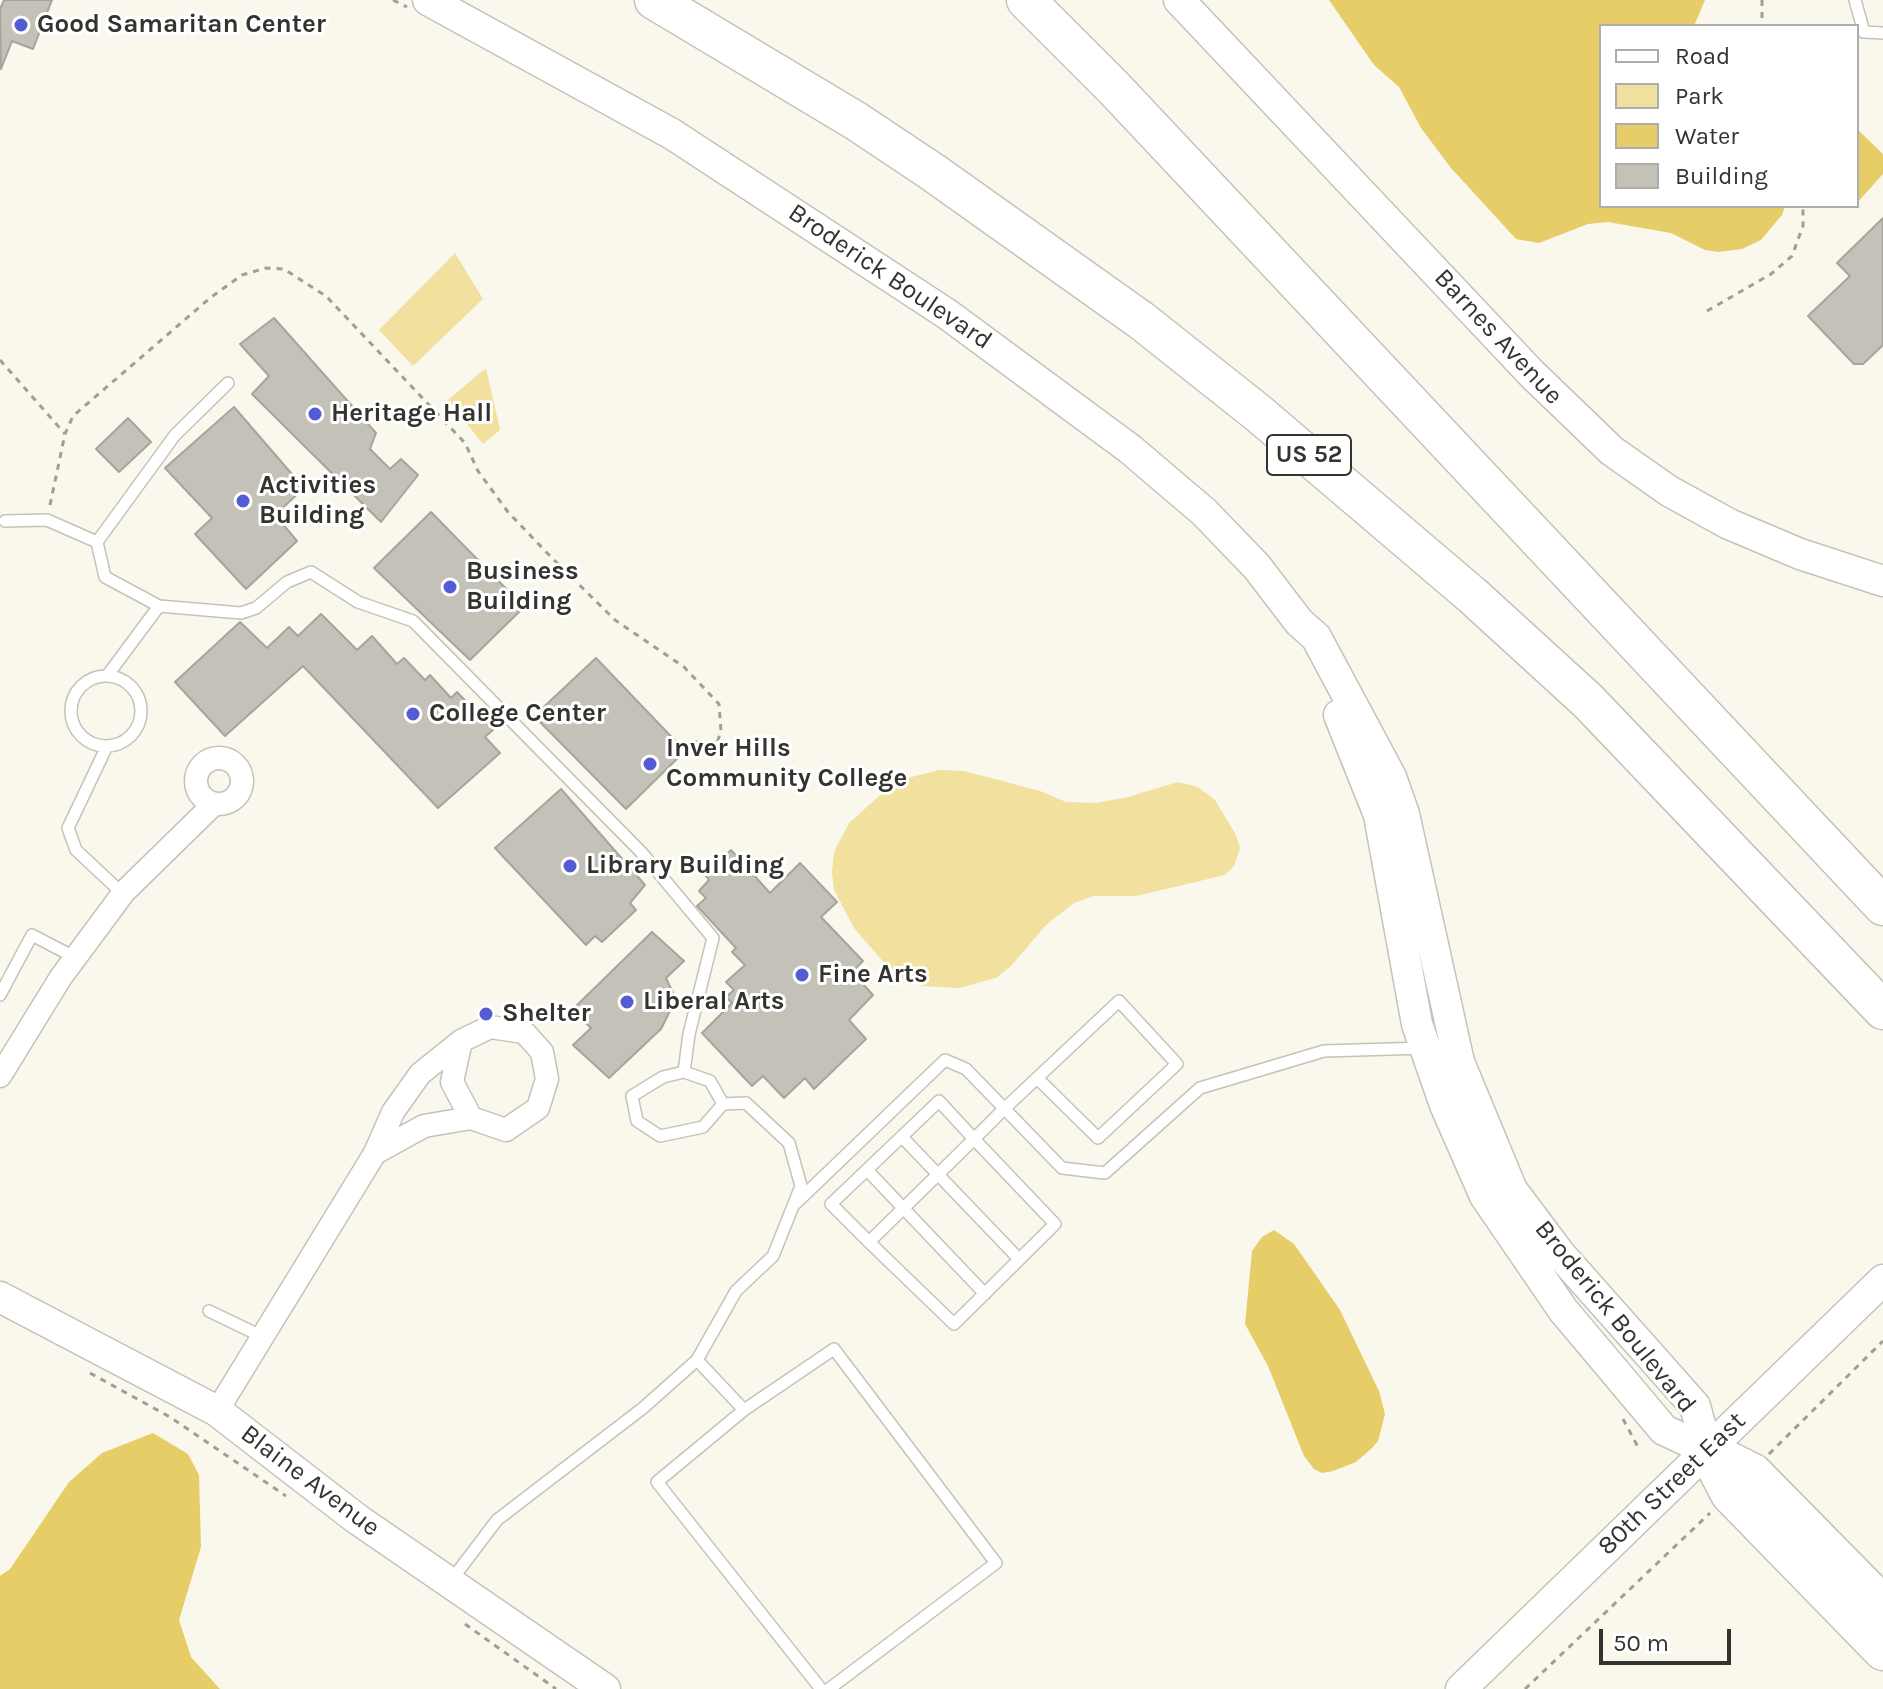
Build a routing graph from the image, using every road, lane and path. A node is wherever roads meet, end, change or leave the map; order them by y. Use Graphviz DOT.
graph roads {
  1 [pos="393,0"];
  2 [pos="654,0"];
  3 [pos="1026,0"];
  4 [pos="1179,0"];
  5 [pos="1762,0"];
  6 [pos="1855,0"];
  7 [pos="424,7"];
  8 [pos="1762,24"];
  9 [pos="1883,33"];
  10 [pos="1803,208"];
  11 [pos="1707,311"];
  12 [pos="0,360"];
  13 [pos="228,383"];
  14 [pos="65,434"];
  15 [pos="47,520"];
  16 [pos="5,521"];
  17 [pos="97,542"];
  18 [pos="1883,581"];
  19 [pos="159,606"];
  20 [pos="1299,622"];
  21 [pos="107,676"];
  22 [pos="694,742"];
  23 [pos="107,746"];
  24 [pos="214,804"];
  25 [pos="123,894"];
  26 [pos="1883,906"];
  27 [pos="76,958"];
  28 [pos="0,995"];
  29 [pos="1883,1010"];
  30 [pos="461,1041"];
  31 [pos="1455,1042"];
  32 [pos="1425,1048"];
  33 [pos="684,1072"];
  34 [pos="0,1076"];
  35 [pos="1037,1078"];
  36 [pos="723,1104"];
  37 [pos="1004,1109"];
  38 [pos="471,1118"];
  39 [pos="902,1137"];
  40 [pos="974,1139"];
  41 [pos="375,1153"];
  42 [pos="867,1170"];
  43 [pos="937,1174"];
  44 [pos="793,1206"];
  45 [pos="903,1208"];
  46 [pos="869,1242"];
  47 [pos="1019,1259"];
  48 [pos="1883,1280"];
  49 [pos="985,1294"];
  50 [pos="0,1297"];
  51 [pos="209,1311"];
  52 [pos="263,1337"];
  53 [pos="1609,1339"];
  54 [pos="1883,1341"];
  55 [pos="697,1360"];
  56 [pos="88,1372"];
  57 [pos="744,1410"];
  58 [pos="217,1411"];
  59 [pos="1622,1417"];
  60 [pos="1638,1447"];
  61 [pos="1707,1450"];
  62 [pos="1742,1483"];
  63 [pos="288,1498"];
  64 [pos="449,1582"];
  65 [pos="1883,1605"];
  66 [pos="459,1619"];
  67 [pos="1883,1651"];
  68 [pos="556,1689"];
  69 [pos="605,1689"];
  70 [pos="821,1689"];
  71 [pos="829,1689"];
  72 [pos="1461,1689"];
  73 [pos="1525,1689"];
  1 -- 7 [label="path"];
  2 -- 29 [label="highway, US 52"];
  3 -- 26 [label="highway"];
  4 -- 18 [label="street, Barnes Avenue"];
  5 -- 8 [label="path"];
  6 -- 9 [label="lane"];
  7 -- 20 [label="street, Broderick Boulevard"];
  10 -- 11 [label="path"];
  12 -- 14 [label="path"];
  13 -- 17 [label="lane"];
  14 -- 15 [label="path"];
  14 -- 22 [label="path"];
  15 -- 16 [label="lane"];
  15 -- 17 [label="lane"];
  17 -- 19 [label="lane"];
  19 -- 21 [label="lane"];
  19 -- 33 [label="lane"];
  20 -- 31 [label="street, Broderick Boulevard"];
  20 -- 32 [label="street, Broderick Boulevard"];
  21 -- 23 [label="lane"];
  21 -- 23 [label="lane"];
  23 -- 25 [label="lane"];
  24 -- 25 [label="street"];
  25 -- 27 [label="street"];
  27 -- 28 [label="lane"];
  27 -- 34 [label="street"];
  30 -- 38 [label="street"];
  30 -- 38 [label="street"];
  30 -- 41 [label="street"];
  31 -- 32 [label="lane"];
  31 -- 53 [label="street, Broderick Boulevard"];
  32 -- 37 [label="lane"];
  32 -- 53 [label="street, Broderick Boulevard"];
  33 -- 36 [label="lane"];
  33 -- 36 [label="lane"];
  35 -- 35 [label="lane"];
  35 -- 37 [label="lane"];
  36 -- 44 [label="lane"];
  37 -- 40 [label="lane"];
  37 -- 44 [label="lane"];
  38 -- 41 [label="street"];
  39 -- 40 [label="lane"];
  39 -- 42 [label="lane"];
  39 -- 43 [label="lane"];
  40 -- 43 [label="lane"];
  40 -- 47 [label="lane"];
  41 -- 52 [label="street"];
  42 -- 45 [label="lane"];
  42 -- 46 [label="lane"];
  43 -- 45 [label="lane"];
  43 -- 47 [label="lane"];
  44 -- 55 [label="lane"];
  45 -- 46 [label="lane"];
  45 -- 49 [label="lane"];
  46 -- 49 [label="lane"];
  47 -- 49 [label="lane"];
  48 -- 61 [label="street, 80th Street East"];
  50 -- 58 [label="street, Blaine Avenue"];
  51 -- 52 [label="lane"];
  52 -- 58 [label="street"];
  53 -- 61 [label="street, Broderick Boulevard"];
  54 -- 62 [label="path"];
  55 -- 57 [label="lane"];
  55 -- 64 [label="lane"];
  56 -- 63 [label="path"];
  57 -- 70 [label="lane"];
  57 -- 71 [label="lane"];
  58 -- 64 [label="street, Blaine Avenue"];
  59 -- 60 [label="path"];
  61 -- 62 [label="highway"];
  61 -- 72 [label="street, 80th Street East"];
  62 -- 65 [label="highway"];
  62 -- 67 [label="highway"];
  62 -- 73 [label="path"];
  64 -- 69 [label="street, Blaine Avenue"];
  66 -- 68 [label="path"];
}
